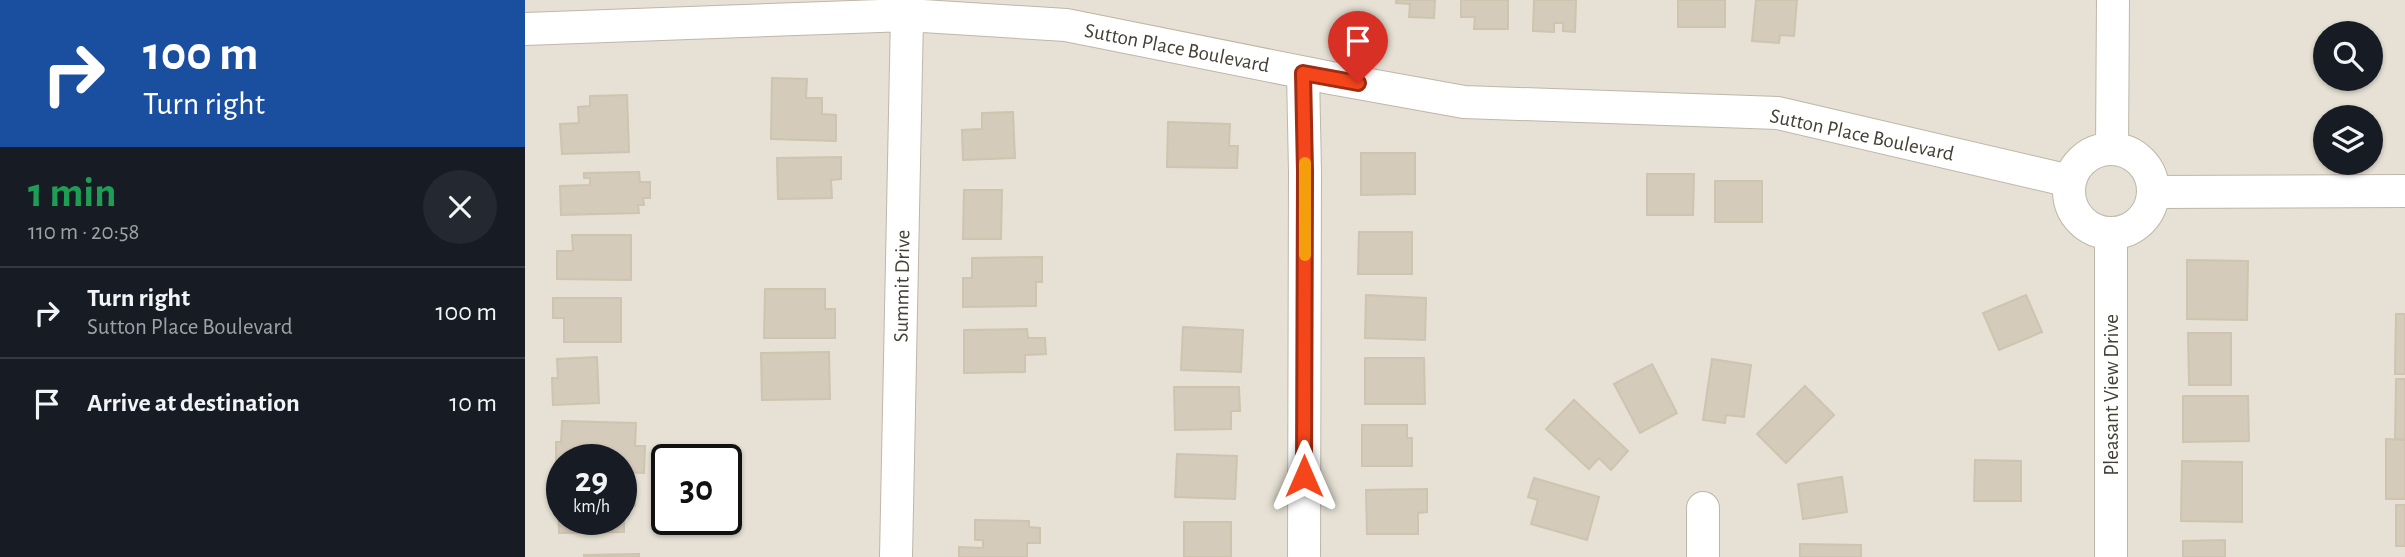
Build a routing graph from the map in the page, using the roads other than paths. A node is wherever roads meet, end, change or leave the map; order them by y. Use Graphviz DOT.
graph roads {
  1 [pos="2113,0"];
  2 [pos="907,15"];
  3 [pos="525,29"];
  4 [pos="1303,73"];
  5 [pos="2112,149"];
  6 [pos="2070,181"];
  7 [pos="2405,191"];
  8 [pos="2153,192"];
  9 [pos="2111,233"];
  10 [pos="1703,508"];
  11 [pos="896,557"];
  12 [pos="1304,557"];
  13 [pos="1703,557"];
  14 [pos="2111,557"];
  1 -- 5 [label="street"];
  2 -- 3 [label="street, Sutton Place Boulevard"];
  2 -- 4 [label="street, Sutton Place Boulevard"];
  2 -- 11 [label="street, Summit Drive"];
  4 -- 6 [label="street, Sutton Place Boulevard"];
  4 -- 12 [label="street"];
  5 -- 6 [label="street"];
  5 -- 8 [label="street"];
  6 -- 9 [label="street"];
  7 -- 8 [label="street"];
  8 -- 9 [label="street"];
  9 -- 14 [label="street, Pleasant View Drive"];
  10 -- 13 [label="street"];
}
